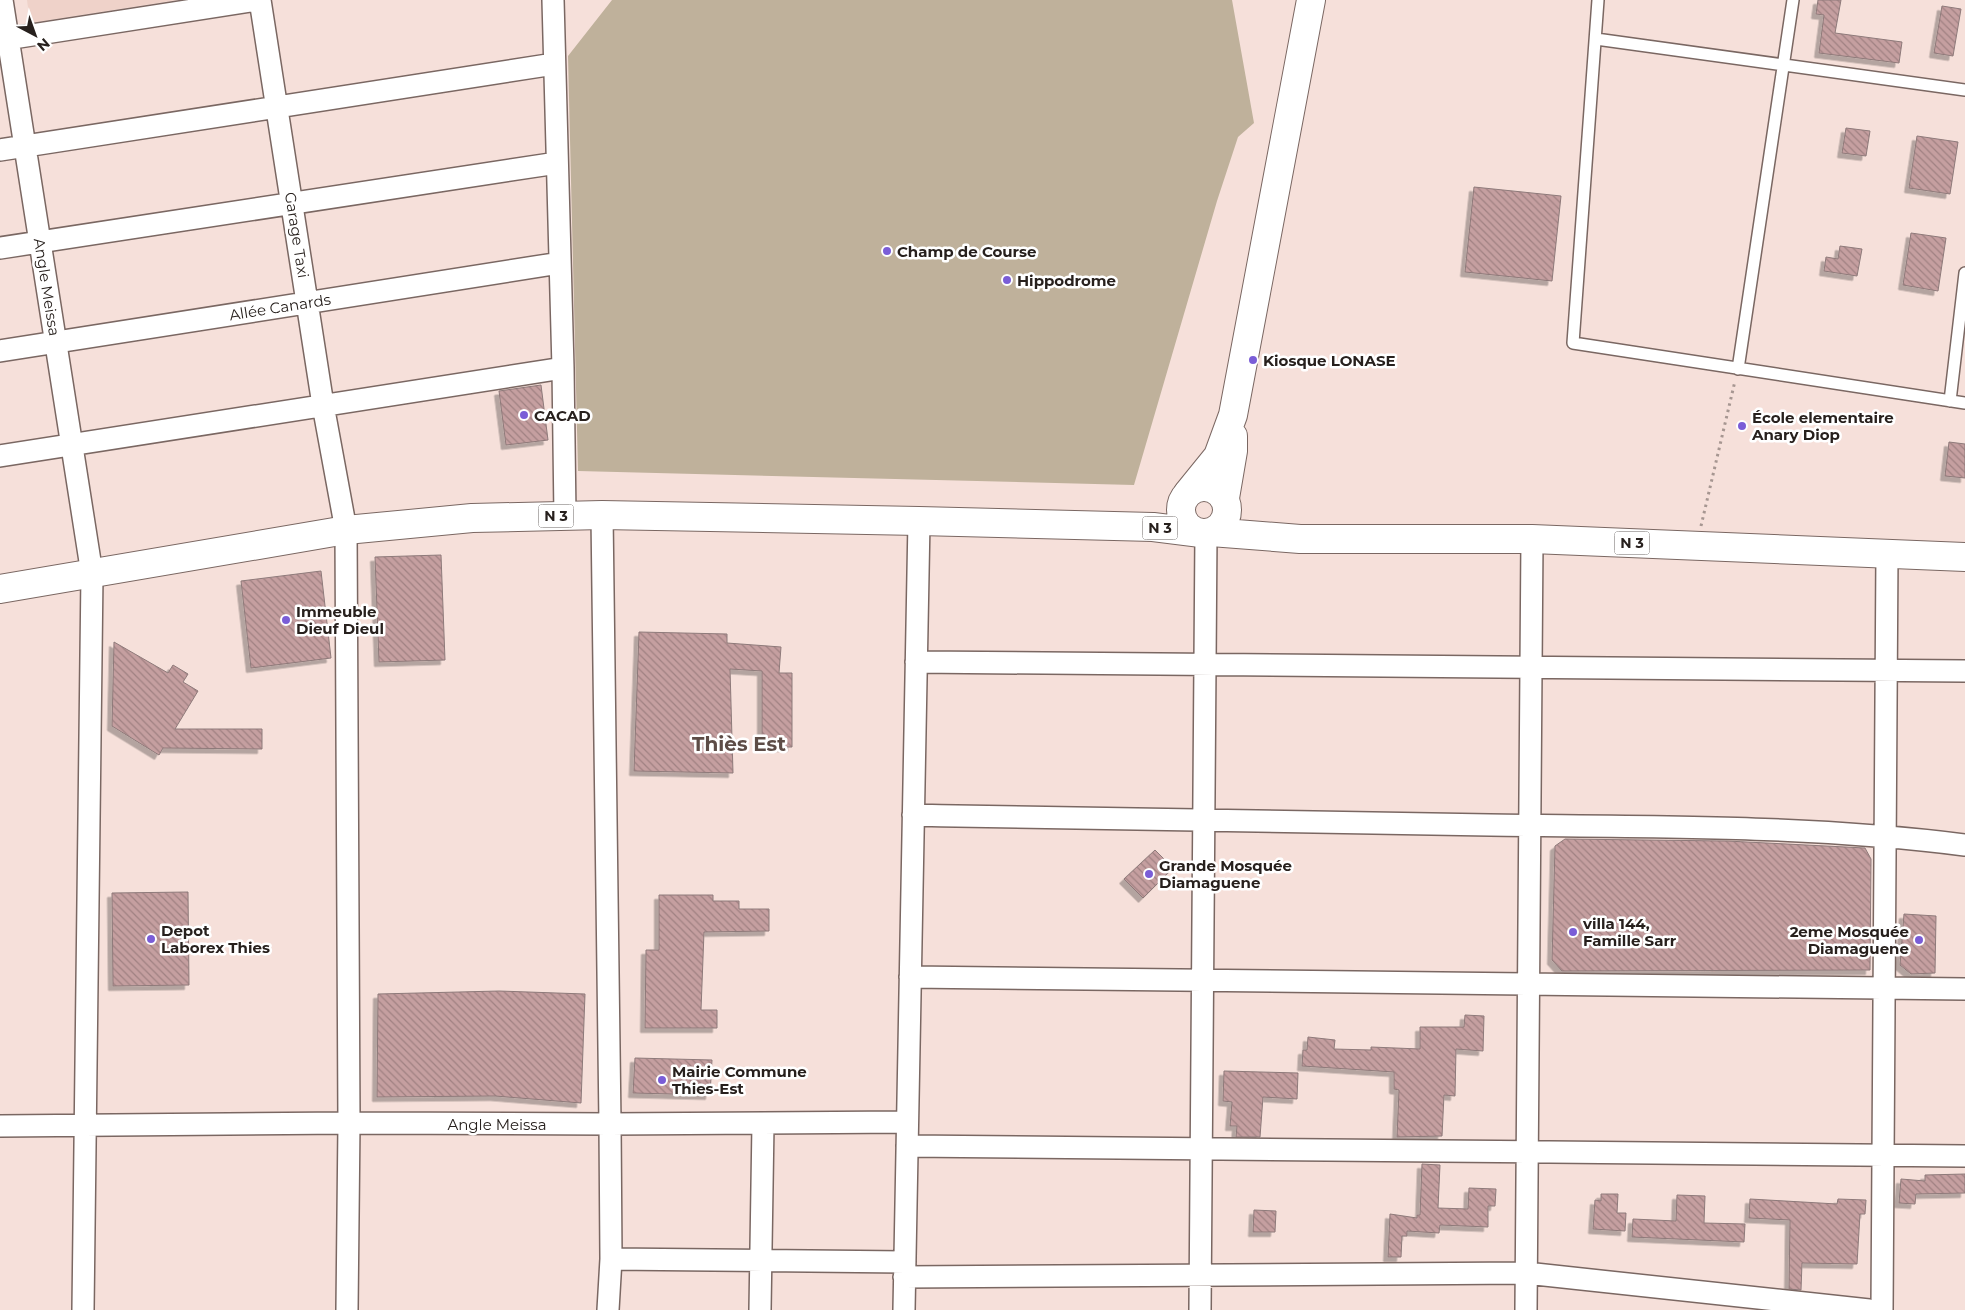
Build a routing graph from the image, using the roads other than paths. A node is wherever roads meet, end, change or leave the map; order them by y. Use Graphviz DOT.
graph roads {
  1 [pos="2,0"];
  2 [pos="259,0"];
  3 [pos="552,0"];
  4 [pos="1311,0"];
  5 [pos="1598,0"];
  6 [pos="1793,0"];
  7 [pos="4,39"];
  8 [pos="1596,39"];
  9 [pos="554,64"];
  10 [pos="1784,65"];
  11 [pos="1965,90"];
  12 [pos="277,107"];
  13 [pos="25,146"];
  14 [pos="0,150"];
  15 [pos="557,163"];
  16 [pos="292,203"];
  17 [pos="40,242"];
  18 [pos="0,248"];
  19 [pos="560,263"];
  20 [pos="1965,273"];
  21 [pos="307,303"];
  22 [pos="56,342"];
  23 [pos="0,351"];
  24 [pos="564,368"];
  25 [pos="1738,368"];
  26 [pos="1950,400"];
  27 [pos="1965,403"];
  28 [pos="323,405"];
  29 [pos="1233,415"];
  30 [pos="72,445"];
  31 [pos="0,456"];
  32 [pos="1186,496"];
  33 [pos="1226,504"];
  34 [pos="602,515"];
  35 [pos="564,516"];
  36 [pos="919,521"];
  37 [pos="1118,527"];
  38 [pos="346,530"];
  39 [pos="1206,533"];
  40 [pos="1300,539"];
  41 [pos="1532,539"];
  42 [pos="1887,553"];
  43 [pos="1965,557"];
  44 [pos="92,574"];
  45 [pos="0,589"];
  46 [pos="916,662"];
  47 [pos="1205,664"];
  48 [pos="1531,667"];
  49 [pos="1886,670"];
  50 [pos="1965,671"];
  51 [pos="913,816"];
  52 [pos="1203,822"];
  53 [pos="1530,826"];
  54 [pos="1885,835"];
  55 [pos="1965,845"];
  56 [pos="910,977"];
  57 [pos="1202,980"];
  58 [pos="1528,984"];
  59 [pos="1884,988"];
  60 [pos="1965,989"];
  61 [pos="349,1122"];
  62 [pos="908,1122"];
  63 [pos="610,1124"];
  64 [pos="764,1124"];
  65 [pos="86,1125"];
  66 [pos="0,1126"];
  67 [pos="907,1146"];
  68 [pos="1201,1149"];
  69 [pos="1527,1152"];
  70 [pos="1883,1156"];
  71 [pos="1965,1156"];
  72 [pos="611,1259"];
  73 [pos="762,1261"];
  74 [pos="905,1270"];
  75 [pos="1526,1273"];
  76 [pos="1200,1276"];
  77 [pos="84,1310"];
  78 [pos="348,1310"];
  79 [pos="608,1310"];
  80 [pos="760,1310"];
  81 [pos="904,1310"];
  82 [pos="1200,1310"];
  83 [pos="1526,1310"];
  84 [pos="1869,1310"];
  85 [pos="1882,1310"];
  1 -- 7 [label="street, Angle Meissa"];
  2 -- 7 [label="street"];
  2 -- 12 [label="street, Garage Taxi"];
  3 -- 9 [label="street"];
  4 -- 29 [label="main road"];
  5 -- 8 [label="lane"];
  6 -- 10 [label="lane"];
  7 -- 13 [label="street, Angle Meissa"];
  8 -- 10 [label="lane"];
  8 -- 25 [label="lane"];
  9 -- 12 [label="street"];
  9 -- 15 [label="street"];
  10 -- 11 [label="lane"];
  10 -- 25 [label="lane"];
  12 -- 13 [label="street"];
  12 -- 16 [label="street, Garage Taxi"];
  13 -- 14 [label="street"];
  13 -- 17 [label="street, Angle Meissa"];
  15 -- 16 [label="street"];
  15 -- 19 [label="street"];
  16 -- 17 [label="street"];
  16 -- 21 [label="street, Garage Taxi"];
  17 -- 18 [label="street"];
  17 -- 22 [label="street, Angle Meissa"];
  19 -- 21 [label="street, Allée Canards"];
  19 -- 24 [label="street"];
  20 -- 26 [label="lane"];
  21 -- 22 [label="street, Allée Canards"];
  21 -- 28 [label="street, Garage Taxi"];
  22 -- 23 [label="street, Allée Canards"];
  22 -- 30 [label="street, Angle Meissa"];
  24 -- 28 [label="street"];
  24 -- 35 [label="street"];
  25 -- 26 [label="lane"];
  26 -- 27 [label="lane"];
  28 -- 30 [label="street"];
  28 -- 38 [label="street, Garage Taxi"];
  29 -- 32 [label="main road"];
  29 -- 33 [label="main road"];
  30 -- 31 [label="street"];
  30 -- 44 [label="street, Angle Meissa"];
  32 -- 33 [label="main road"];
  32 -- 37 [label="main road, N 3"];
  32 -- 39 [label="main road"];
  33 -- 39 [label="main road"];
  33 -- 40 [label="main road, N 3"];
  34 -- 35 [label="main road, N 3"];
  34 -- 36 [label="main road, N 3"];
  34 -- 63 [label="street"];
  35 -- 38 [label="main road, N 3"];
  36 -- 37 [label="main road, N 3"];
  36 -- 46 [label="street"];
  37 -- 39 [label="main road, N 3"];
  38 -- 44 [label="main road, N 3"];
  38 -- 61 [label="street, Garage Taxi"];
  39 -- 40 [label="main road, N 3"];
  39 -- 47 [label="street"];
  40 -- 41 [label="main road, N 3"];
  41 -- 42 [label="main road, N 3"];
  41 -- 48 [label="street"];
  42 -- 43 [label="main road, N 3"];
  42 -- 49 [label="street"];
  44 -- 45 [label="main road, N 3"];
  44 -- 65 [label="street, Angle Meissa"];
  46 -- 47 [label="street"];
  46 -- 51 [label="street"];
  47 -- 48 [label="street"];
  47 -- 52 [label="street"];
  48 -- 49 [label="street"];
  48 -- 53 [label="street"];
  49 -- 50 [label="street"];
  49 -- 54 [label="street"];
  51 -- 52 [label="street"];
  51 -- 56 [label="street"];
  52 -- 53 [label="street"];
  52 -- 57 [label="street"];
  53 -- 54 [label="street"];
  53 -- 58 [label="street"];
  54 -- 55 [label="street"];
  54 -- 59 [label="street"];
  56 -- 57 [label="street"];
  56 -- 62 [label="street"];
  57 -- 58 [label="street"];
  57 -- 68 [label="street"];
  58 -- 59 [label="street"];
  58 -- 69 [label="street"];
  59 -- 60 [label="street"];
  59 -- 70 [label="street"];
  61 -- 63 [label="street, Angle Meissa"];
  61 -- 65 [label="street, Angle Meissa"];
  61 -- 78 [label="street, Garage Taxi"];
  62 -- 64 [label="street, Angle Meissa"];
  62 -- 67 [label="street"];
  63 -- 64 [label="street, Angle Meissa"];
  63 -- 72 [label="street"];
  64 -- 73 [label="street"];
  65 -- 66 [label="street, Angle Meissa"];
  65 -- 77 [label="street, Angle Meissa"];
  67 -- 68 [label="street"];
  67 -- 74 [label="street"];
  68 -- 69 [label="street"];
  68 -- 76 [label="street"];
  69 -- 70 [label="street"];
  69 -- 75 [label="street"];
  70 -- 71 [label="street"];
  70 -- 85 [label="street"];
  72 -- 73 [label="street"];
  72 -- 79 [label="street"];
  73 -- 74 [label="street"];
  73 -- 80 [label="street"];
  74 -- 76 [label="street"];
  74 -- 81 [label="street"];
  75 -- 76 [label="street"];
  75 -- 83 [label="street"];
  75 -- 84 [label="street"];
  76 -- 82 [label="street"];
}
